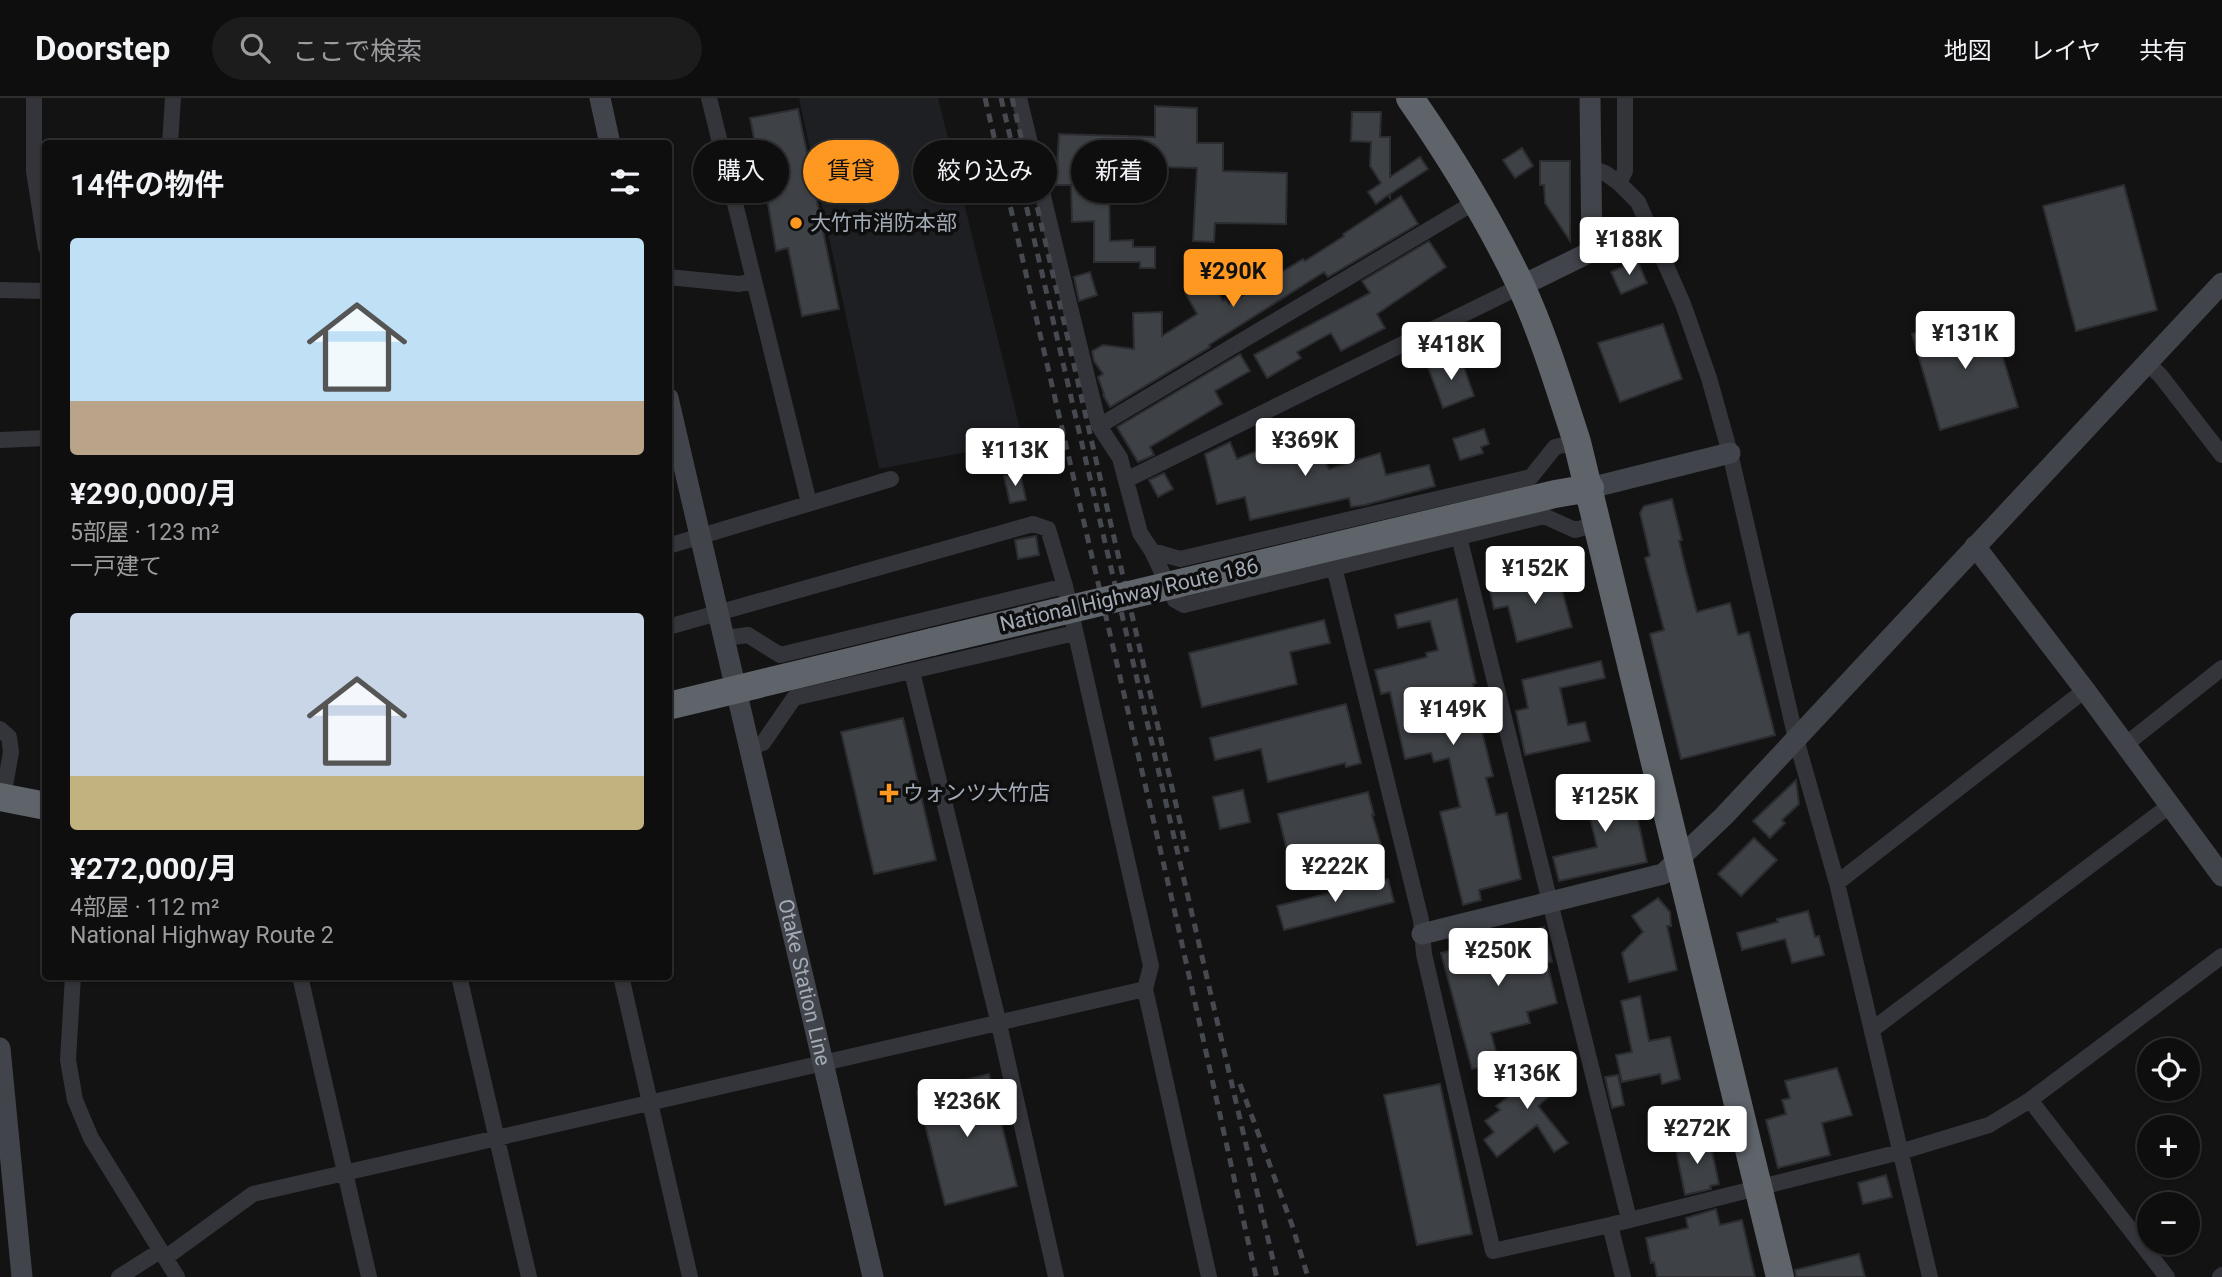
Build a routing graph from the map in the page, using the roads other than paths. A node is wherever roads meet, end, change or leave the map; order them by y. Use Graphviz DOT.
graph roads {
  1 [pos="34,98"];
  2 [pos="173,98"];
  3 [pos="600,98"];
  4 [pos="709,98"];
  5 [pos="1019,98"];
  6 [pos="1409,98"];
  7 [pos="1590,98"];
  8 [pos="1625,98"];
  9 [pos="170,140"];
  10 [pos="609,140"];
  11 [pos="1590,167"];
  12 [pos="1619,183"];
  13 [pos="1475,202"];
  14 [pos="42,222"];
  15 [pos="1650,229"];
  16 [pos="1592,252"];
  17 [pos="672,277"];
  18 [pos="754,281"];
  19 [pos="2222,283"];
  20 [pos="1521,286"];
  21 [pos="0,290"];
  22 [pos="42,291"];
  23 [pos="2147,363"];
  24 [pos="1099,426"];
  25 [pos="672,434"];
  26 [pos="42,438"];
  27 [pos="0,440"];
  28 [pos="1577,442"];
  29 [pos="1730,453"];
  30 [pos="2222,455"];
  31 [pos="676,469"];
  32 [pos="891,479"];
  33 [pos="1126,480"];
  34 [pos="1590,488"];
  35 [pos="809,503"];
  36 [pos="1597,524"];
  37 [pos="700,537"];
  38 [pos="1459,537"];
  39 [pos="672,545"];
  40 [pos="1975,546"];
  41 [pos="1152,551"];
  42 [pos="1334,567"];
  43 [pos="1065,586"];
  44 [pos="719,612"];
  45 [pos="672,625"];
  46 [pos="1075,633"];
  47 [pos="725,638"];
  48 [pos="938,640"];
  49 [pos="2222,668"];
  50 [pos="912,671"];
  51 [pos="738,689"];
  52 [pos="2085,690"];
  53 [pos="672,705"];
  54 [pos="0,729"];
  55 [pos="1796,739"];
  56 [pos="2125,745"];
  57 [pos="751,747"];
  58 [pos="1,803"];
  59 [pos="42,806"];
  60 [pos="2169,806"];
  61 [pos="1679,860"];
  62 [pos="2222,876"];
  63 [pos="1837,883"];
  64 [pos="1549,903"];
  65 [pos="1422,934"];
  66 [pos="2222,956"];
  67 [pos="73,980"];
  68 [pos="301,980"];
  69 [pos="460,980"];
  70 [pos="622,980"];
  71 [pos="1146,989"];
  72 [pos="999,1024"];
  73 [pos="1873,1029"];
  74 [pos="0,1048"];
  75 [pos="824,1064"];
  76 [pos="2030,1100"];
  77 [pos="651,1104"];
  78 [pos="497,1139"];
  79 [pos="1900,1152"];
  80 [pos="346,1174"];
  81 [pos="1759,1188"];
  82 [pos="1629,1219"];
  83 [pos="1610,1225"];
  84 [pos="163,1255"];
  85 [pos="22,1277"];
  86 [pos="119,1277"];
  87 [pos="177,1277"];
  88 [pos="369,1277"];
  89 [pos="529,1277"];
  90 [pos="690,1277"];
  91 [pos="873,1277"];
  92 [pos="1056,1277"];
  93 [pos="1209,1277"];
  94 [pos="1623,1277"];
  95 [pos="1780,1277"];
  96 [pos="1930,1277"];
  97 [pos="2167,1277"];
  1 -- 14 [label="street"];
  2 -- 9 [label="street"];
  3 -- 10 [label="street"];
  4 -- 18 [label="street"];
  5 -- 24 [label="street"];
  6 -- 13 [label="highway"];
  7 -- 11 [label="street"];
  8 -- 12 [label="street"];
  11 -- 12 [label="street"];
  11 -- 16 [label="street"];
  12 -- 15 [label="street"];
  13 -- 20 [label="highway"];
  13 -- 24 [label="street"];
  15 -- 16 [label="street"];
  15 -- 29 [label="street"];
  16 -- 20 [label="street"];
  17 -- 18 [label="street"];
  18 -- 35 [label="street"];
  19 -- 23 [label="street"];
  20 -- 28 [label="highway"];
  20 -- 33 [label="street"];
  21 -- 22 [label="street"];
  23 -- 30 [label="street"];
  23 -- 40 [label="street"];
  24 -- 33 [label="street"];
  25 -- 31 [label="street, Otake Station Line"];
  26 -- 27 [label="street"];
  28 -- 34 [label="highway"];
  28 -- 41 [label="street"];
  29 -- 34 [label="street"];
  29 -- 55 [label="street"];
  31 -- 37 [label="street, Otake Station Line"];
  32 -- 35 [label="street"];
  33 -- 41 [label="street"];
  34 -- 36 [label="highway"];
  34 -- 48 [label="highway, National Highway Route 186, bridge"];
  35 -- 37 [label="street"];
  36 -- 38 [label="street"];
  36 -- 61 [label="highway"];
  37 -- 39 [label="street"];
  37 -- 44 [label="street, Otake Station Line"];
  38 -- 42 [label="street"];
  38 -- 64 [label="street"];
  40 -- 52 [label="street"];
  40 -- 55 [label="street"];
  41 -- 42 [label="street"];
  42 -- 65 [label="street"];
  43 -- 44 [label="street"];
  43 -- 46 [label="street"];
  43 -- 48 [label="street"];
  44 -- 45 [label="street"];
  44 -- 47 [label="street, Otake Station Line"];
  46 -- 48 [label="street"];
  46 -- 71 [label="street"];
  47 -- 48 [label="street"];
  47 -- 51 [label="street, Otake Station Line"];
  48 -- 50 [label="street"];
  48 -- 51 [label="highway, National Highway Route 186"];
  49 -- 56 [label="street"];
  50 -- 57 [label="street"];
  50 -- 72 [label="street"];
  51 -- 53 [label="highway, National Highway Route 186"];
  51 -- 57 [label="street, Otake Station Line"];
  52 -- 56 [label="street"];
  52 -- 63 [label="street"];
  54 -- 58 [label="street"];
  55 -- 61 [label="street"];
  55 -- 63 [label="street"];
  56 -- 60 [label="street"];
  57 -- 75 [label="street, Otake Station Line"];
  58 -- 59 [label="highway"];
  60 -- 62 [label="street"];
  60 -- 73 [label="street"];
  61 -- 64 [label="street"];
  61 -- 81 [label="highway"];
  63 -- 73 [label="street"];
  64 -- 65 [label="street"];
  64 -- 82 [label="street"];
  65 -- 83 [label="street"];
  66 -- 76 [label="street"];
  67 -- 84 [label="street"];
  68 -- 80 [label="street"];
  69 -- 78 [label="street"];
  70 -- 77 [label="street"];
  71 -- 72 [label="street"];
  71 -- 93 [label="street"];
  72 -- 75 [label="street"];
  72 -- 92 [label="street"];
  73 -- 79 [label="street"];
  74 -- 85 [label="street"];
  75 -- 77 [label="street"];
  75 -- 91 [label="street, Otake Station Line"];
  76 -- 79 [label="street"];
  76 -- 97 [label="street"];
  77 -- 78 [label="street"];
  77 -- 90 [label="street"];
  78 -- 80 [label="street"];
  78 -- 89 [label="street"];
  79 -- 81 [label="street"];
  79 -- 96 [label="street"];
  80 -- 84 [label="street"];
  80 -- 88 [label="street"];
  81 -- 82 [label="street"];
  81 -- 95 [label="highway"];
  82 -- 83 [label="street"];
  83 -- 94 [label="street"];
  84 -- 86 [label="street"];
  84 -- 87 [label="street"];
}
